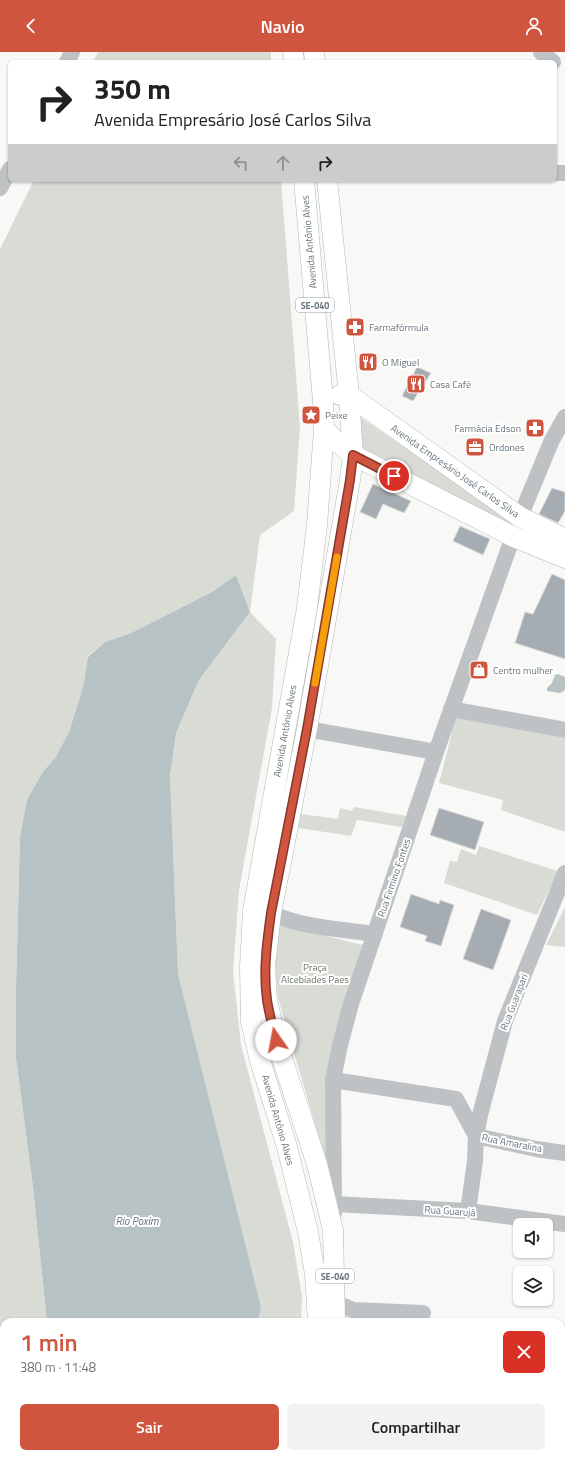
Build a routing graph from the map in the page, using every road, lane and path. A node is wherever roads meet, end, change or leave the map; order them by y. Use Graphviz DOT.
graph roads {
  1 [pos="542,52"];
  2 [pos="551,60"];
  3 [pos="8,174"];
  4 [pos="304,182"];
  5 [pos="327,182"];
  6 [pos="0,188"];
  7 [pos="349,395"];
  8 [pos="323,401"];
  9 [pos="565,417"];
  10 [pos="324,429"];
  11 [pos="353,455"];
  12 [pos="520,517"];
  13 [pos="514,537"];
  14 [pos="565,539"];
  15 [pos="565,558"];
  16 [pos="451,709"];
  17 [pos="307,729"];
  18 [pos="565,730"];
  19 [pos="436,752"];
  20 [pos="565,877"];
  21 [pos="271,913"];
  22 [pos="374,934"];
  23 [pos="333,1080"];
  24 [pos="456,1099"];
  25 [pos="484,1099"];
  26 [pos="476,1136"];
  27 [pos="565,1153"];
  28 [pos="334,1204"];
  29 [pos="468,1211"];
  30 [pos="565,1224"];
  31 [pos="333,1230"];
  32 [pos="336,1312"];
  33 [pos="423,1313"];
  34 [pos="318,1318"];
  1 -- 2 [label="street"];
  3 -- 6 [label="street"];
  4 -- 8 [label="main road, Avenida Antônio Alves / SE-040"];
  5 -- 7 [label="main road, Avenida Antônio Alves / SE-040"];
  7 -- 8 [label="main road"];
  7 -- 11 [label="main road, Avenida Antônio Alves / SE-040"];
  7 -- 12 [label="main road, Avenida Empresário José Carlos Silva"];
  8 -- 10 [label="main road, Avenida Antônio Alves / SE-040"];
  9 -- 12 [label="street, Rua Firmino Fontes"];
  10 -- 11 [label="main road"];
  10 -- 34 [label="main road, Avenida Antônio Alves / SE-040"];
  11 -- 13 [label="main road"];
  11 -- 17 [label="main road, Avenida Antônio Alves / SE-040"];
  12 -- 13 [label="street, Rua Firmino Fontes"];
  12 -- 14 [label="main road, Avenida Empresário José Carlos Silva"];
  13 -- 15 [label="main road"];
  13 -- 16 [label="street, Rua Firmino Fontes"];
  16 -- 18 [label="street"];
  16 -- 19 [label="street, Rua Firmino Fontes"];
  17 -- 19 [label="street"];
  17 -- 21 [label="main road, Avenida Antônio Alves / SE-040"];
  19 -- 22 [label="street, Rua Firmino Fontes"];
  20 -- 25 [label="street, Rua Guarapari"];
  21 -- 22 [label="street"];
  21 -- 31 [label="main road, Avenida Antônio Alves / SE-040"];
  22 -- 23 [label="street, Rua Firmino Fontes"];
  23 -- 24 [label="street"];
  23 -- 28 [label="street, Rua Firmino Fontes"];
  24 -- 25 [label="street"];
  24 -- 26 [label="street, Rua Amaralina"];
  25 -- 26 [label="street, Rua Guarapari"];
  26 -- 27 [label="street, Rua Amaralina"];
  26 -- 29 [label="street, Rua Guarapari"];
  28 -- 29 [label="street, Rua Guarujá"];
  28 -- 31 [label="street, Rua Firmino Fontes"];
  29 -- 30 [label="street, Rua Guarujá"];
  31 -- 32 [label="main road, SE-040"];
  32 -- 33 [label="street"];
}
